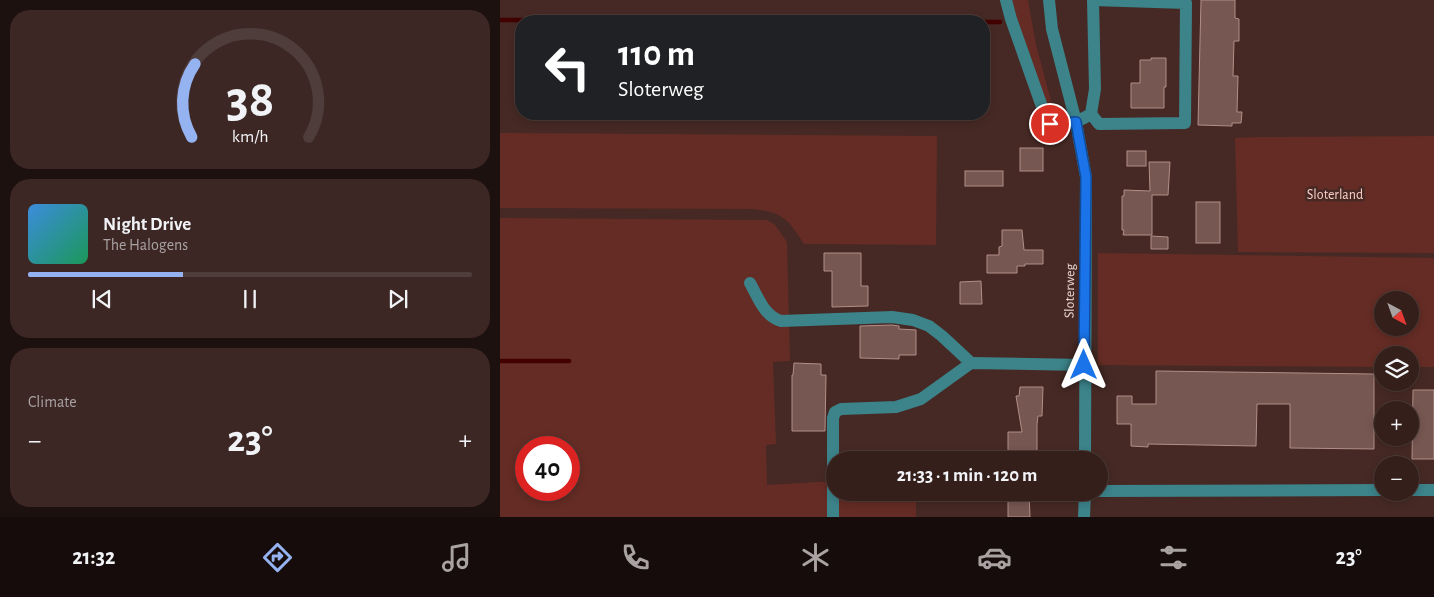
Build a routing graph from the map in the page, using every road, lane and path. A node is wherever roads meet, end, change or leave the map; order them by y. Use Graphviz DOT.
graph roads {
  1 [pos="1006,0"];
  2 [pos="1049,0"];
  3 [pos="1093,0"];
  4 [pos="1091,114"];
  5 [pos="1076,122"];
  6 [pos="750,283"];
  7 [pos="971,364"];
  8 [pos="1084,365"];
  9 [pos="1085,451"];
  10 [pos="1374,490"];
  11 [pos="1419,490"];
  12 [pos="1434,490"];
  13 [pos="1108,491"];
  14 [pos="1085,501"];
  15 [pos="833,517"];
  16 [pos="1084,517"];
  1 -- 5 [label="street"];
  2 -- 5 [label="street, Sloterweg"];
  3 -- 4 [label="street"];
  3 -- 4 [label="street"];
  4 -- 5 [label="street"];
  5 -- 8 [label="street, Sloterweg"];
  6 -- 7 [label="street"];
  7 -- 8 [label="street"];
  7 -- 15 [label="street"];
  8 -- 9 [label="street, Sloterweg"];
  10 -- 13 [label="street"];
  11 -- 12 [label="street"];
  14 -- 16 [label="street"];
}
